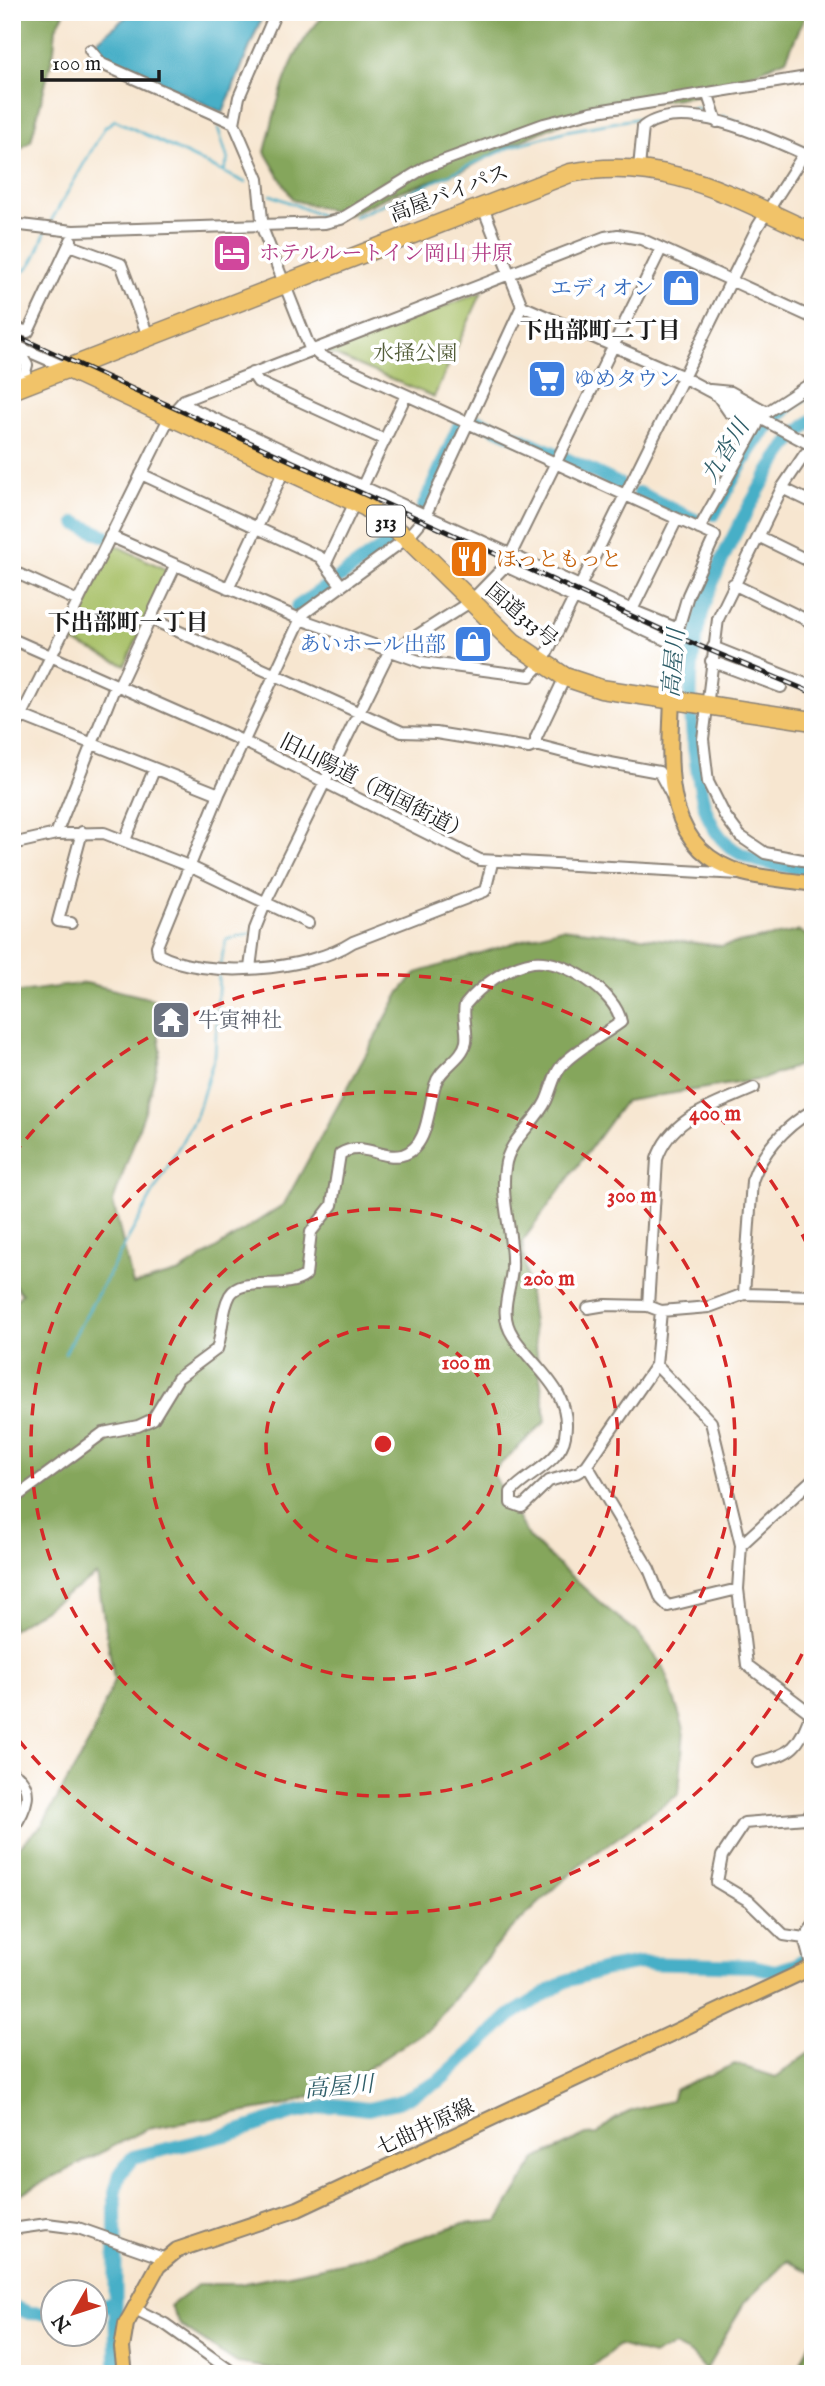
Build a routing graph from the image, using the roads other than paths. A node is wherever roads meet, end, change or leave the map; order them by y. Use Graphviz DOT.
graph roads {
  1 [pos="276,12"];
  2 [pos="90,50"];
  3 [pos="813,76"];
  4 [pos="708,95"];
  5 [pos="717,122"];
  6 [pos="234,123"];
  7 [pos="809,156"];
  8 [pos="639,167"];
  9 [pos="482,205"];
  10 [pos="765,212"];
  11 [pos="12,225"];
  12 [pos="261,226"];
  13 [pos="73,231"];
  14 [pos="813,233"];
  15 [pos="69,245"];
  16 [pos="661,249"];
  17 [pos="509,273"];
  18 [pos="731,281"];
  19 [pos="283,282"];
  20 [pos="522,306"];
  21 [pos="813,318"];
  22 [pos="12,327"];
  23 [pos="148,336"];
  24 [pos="614,344"];
  25 [pos="14,345"];
  26 [pos="117,349"];
  27 [pos="312,350"];
  28 [pos="68,369"];
  29 [pos="252,373"];
  30 [pos="684,377"];
  31 [pos="813,382"];
  32 [pos="12,390"];
  33 [pos="114,391"];
  34 [pos="406,395"];
  35 [pos="184,400"];
  36 [pos="170,416"];
  37 [pos="762,420"];
  38 [pos="469,423"];
  39 [pos="385,440"];
  40 [pos="813,446"];
  41 [pos="813,458"];
  42 [pos="556,463"];
  43 [pos="285,468"];
  44 [pos="141,474"];
  45 [pos="782,488"];
  46 [pos="359,493"];
  47 [pos="626,495"];
  48 [pos="813,503"];
  49 [pos="426,514"];
  50 [pos="677,519"];
  51 [pos="257,527"];
  52 [pos="699,529"];
  53 [pos="110,536"];
  54 [pos="758,536"];
  55 [pos="407,538"];
  56 [pos="512,554"];
  57 [pos="326,563"];
  58 [pos="813,563"];
  59 [pos="176,565"];
  60 [pos="505,566"];
  61 [pos="12,571"];
  62 [pos="338,581"];
  63 [pos="733,584"];
  64 [pos="580,586"];
  65 [pos="228,589"];
  66 [pos="574,598"];
  67 [pos="78,601"];
  68 [pos="470,602"];
  69 [pos="632,610"];
  70 [pos="151,619"];
  71 [pos="300,619"];
  72 [pos="813,623"];
  73 [pos="673,629"];
  74 [pos="12,639"];
  75 [pos="666,640"];
  76 [pos="713,647"];
  77 [pos="392,651"];
  78 [pos="52,657"];
  79 [pos="711,661"];
  80 [pos="542,663"];
  81 [pos="275,676"];
  82 [pos="565,677"];
  83 [pos="117,686"];
  84 [pos="781,687"];
  85 [pos="813,687"];
  86 [pos="675,700"];
  87 [pos="705,704"];
  88 [pos="17,714"];
  89 [pos="360,714"];
  90 [pos="813,721"];
  91 [pos="12,735"];
  92 [pos="245,742"];
  93 [pos="90,744"];
  94 [pos="537,745"];
  95 [pos="154,770"];
  96 [pos="324,784"];
  97 [pos="219,794"];
  98 [pos="673,798"];
  99 [pos="82,832"];
  100 [pos="56,834"];
  101 [pos="125,840"];
  102 [pos="12,844"];
  103 [pos="813,862"];
  104 [pos="492,863"];
  105 [pos="191,867"];
  106 [pos="742,872"];
  107 [pos="813,884"];
  108 [pos="266,902"];
  109 [pos="71,923"];
  110 [pos="308,923"];
  111 [pos="250,968"];
  112 [pos="754,1088"];
  113 [pos="813,1110"];
  114 [pos="744,1294"];
  115 [pos="813,1296"];
  116 [pos="648,1306"];
  117 [pos="588,1308"];
  118 [pos="661,1311"];
  119 [pos="656,1365"];
  120 [pos="587,1465"];
  121 [pos="813,1479"];
  122 [pos="12,1500"];
  123 [pos="741,1545"];
  124 [pos="738,1589"];
  125 [pos="812,1715"];
  126 [pos="758,1762"];
  127 [pos="12,1772"];
  128 [pos="813,1810"];
  129 [pos="12,1830"];
  130 [pos="813,1926"];
  131 [pos="804,1941"];
  132 [pos="811,1966"];
  133 [pos="12,2230"];
  134 [pos="166,2259"];
  135 [pos="133,2308"];
  136 [pos="125,2374"];
  137 [pos="235,2374"];
  138 [pos="262,2374"];
  139 [pos="298,2374"];
  140 [pos="627,2374"];
  141 [pos="639,2374"];
  1 -- 6 [label="street"];
  2 -- 6 [label="street"];
  3 -- 4 [label="street"];
  4 -- 5 [label="street"];
  4 -- 12 [label="street"];
  5 -- 7 [label="street"];
  5 -- 8 [label="street"];
  6 -- 12 [label="street"];
  7 -- 10 [label="street"];
  8 -- 9 [label="highway, 高屋バイパス"];
  8 -- 10 [label="highway, 高屋バイパス"];
  9 -- 17 [label="street"];
  9 -- 19 [label="highway, 高屋バイパス"];
  10 -- 14 [label="highway, 高屋バイパス"];
  10 -- 18 [label="street"];
  11 -- 13 [label="street"];
  12 -- 13 [label="street"];
  12 -- 19 [label="street"];
  13 -- 15 [label="street"];
  15 -- 22 [label="street"];
  15 -- 23 [label="street"];
  16 -- 17 [label="street"];
  16 -- 18 [label="street"];
  16 -- 24 [label="street"];
  17 -- 20 [label="street"];
  17 -- 27 [label="street"];
  18 -- 21 [label="street"];
  18 -- 30 [label="street"];
  19 -- 23 [label="highway, 高屋バイパス"];
  19 -- 27 [label="street"];
  20 -- 24 [label="street"];
  20 -- 38 [label="street"];
  23 -- 26 [label="highway, 高屋バイパス"];
  24 -- 30 [label="street"];
  24 -- 42 [label="street"];
  25 -- 28 [label="street"];
  25 -- 32 [label="street"];
  26 -- 28 [label="highway, 高屋バイパス"];
  26 -- 33 [label="highway"];
  27 -- 29 [label="street"];
  27 -- 34 [label="street"];
  28 -- 32 [label="highway"];
  28 -- 33 [label="highway, 国道313号 / 313"];
  29 -- 35 [label="street"];
  29 -- 39 [label="street"];
  30 -- 37 [label="street"];
  30 -- 47 [label="street"];
  31 -- 37 [label="street"];
  33 -- 36 [label="highway, 国道313号 / 313"];
  34 -- 38 [label="street"];
  34 -- 39 [label="street"];
  35 -- 36 [label="street"];
  35 -- 46 [label="street"];
  36 -- 43 [label="highway, 国道313号 / 313"];
  36 -- 44 [label="street"];
  37 -- 40 [label="street"];
  37 -- 52 [label="street"];
  38 -- 42 [label="street"];
  38 -- 49 [label="street"];
  39 -- 46 [label="street"];
  41 -- 45 [label="street"];
  42 -- 47 [label="street"];
  42 -- 56 [label="street"];
  43 -- 46 [label="highway, 国道313号 / 313"];
  43 -- 51 [label="street"];
  44 -- 51 [label="street"];
  44 -- 53 [label="street"];
  45 -- 48 [label="street"];
  45 -- 54 [label="street"];
  46 -- 49 [label="street"];
  46 -- 55 [label="highway, 国道313号 / 313"];
  46 -- 57 [label="street"];
  47 -- 50 [label="street"];
  47 -- 64 [label="street"];
  49 -- 55 [label="street"];
  49 -- 56 [label="street"];
  50 -- 52 [label="street"];
  50 -- 69 [label="street"];
  51 -- 57 [label="street"];
  51 -- 65 [label="street"];
  52 -- 73 [label="street"];
  53 -- 59 [label="street"];
  53 -- 67 [label="street"];
  54 -- 58 [label="street"];
  54 -- 63 [label="street"];
  55 -- 62 [label="street"];
  55 -- 68 [label="highway, 国道313号 / 313"];
  56 -- 60 [label="street"];
  56 -- 64 [label="street"];
  57 -- 62 [label="street"];
  59 -- 65 [label="street"];
  59 -- 70 [label="street"];
  60 -- 66 [label="street"];
  60 -- 68 [label="street"];
  61 -- 67 [label="street"];
  62 -- 71 [label="street"];
  63 -- 72 [label="street"];
  63 -- 76 [label="street"];
  64 -- 66 [label="street"];
  64 -- 69 [label="street"];
  65 -- 71 [label="street"];
  66 -- 75 [label="street"];
  66 -- 80 [label="street"];
  67 -- 78 [label="street"];
  68 -- 77 [label="street"];
  68 -- 80 [label="highway, 国道313号 / 313"];
  69 -- 73 [label="street"];
  70 -- 81 [label="street"];
  70 -- 83 [label="street"];
  71 -- 77 [label="street"];
  71 -- 81 [label="street"];
  73 -- 75 [label="street"];
  74 -- 78 [label="street, 旧山陽道（西国街道）"];
  75 -- 86 [label="street"];
  76 -- 79 [label="street"];
  76 -- 85 [label="street"];
  77 -- 80 [label="street"];
  77 -- 89 [label="street"];
  78 -- 83 [label="street, 旧山陽道（西国街道）"];
  78 -- 88 [label="street"];
  79 -- 84 [label="street"];
  79 -- 87 [label="street"];
  80 -- 82 [label="highway, 国道313号 / 313"];
  81 -- 89 [label="street"];
  81 -- 92 [label="street"];
  82 -- 86 [label="highway, 国道313号 / 313"];
  82 -- 94 [label="street"];
  83 -- 92 [label="street, 旧山陽道（西国街道）"];
  83 -- 93 [label="street"];
  86 -- 87 [label="highway, 国道313号 / 313"];
  86 -- 98 [label="main road"];
  87 -- 90 [label="highway, 国道313号 / 313"];
  87 -- 103 [label="street"];
  88 -- 91 [label="street"];
  88 -- 93 [label="street"];
  89 -- 94 [label="street"];
  89 -- 96 [label="street"];
  92 -- 96 [label="street, 旧山陽道（西国街道）"];
  92 -- 97 [label="street"];
  93 -- 95 [label="street"];
  93 -- 100 [label="street"];
  94 -- 98 [label="street"];
  95 -- 97 [label="street"];
  95 -- 101 [label="street"];
  96 -- 104 [label="street, 旧山陽道（西国街道）"];
  96 -- 108 [label="street"];
  97 -- 105 [label="street"];
  98 -- 106 [label="main road"];
  99 -- 100 [label="street"];
  99 -- 101 [label="street"];
  99 -- 109 [label="street"];
  100 -- 102 [label="street"];
  101 -- 105 [label="street"];
  104 -- 106 [label="street, 旧山陽道（西国街道）"];
  104 -- 111 [label="street"];
  105 -- 108 [label="street"];
  105 -- 111 [label="street"];
  106 -- 107 [label="main road"];
  108 -- 110 [label="street"];
  108 -- 111 [label="street"];
  112 -- 116 [label="street"];
  113 -- 114 [label="street"];
  114 -- 115 [label="street"];
  114 -- 118 [label="street"];
  116 -- 117 [label="street"];
  116 -- 118 [label="street"];
  118 -- 119 [label="street"];
  119 -- 120 [label="street"];
  119 -- 123 [label="street"];
  120 -- 122 [label="street"];
  120 -- 124 [label="street"];
  121 -- 123 [label="street"];
  123 -- 124 [label="street"];
  124 -- 125 [label="street"];
  125 -- 126 [label="street"];
  127 -- 129 [label="street"];
  128 -- 131 [label="street"];
  130 -- 131 [label="street"];
  131 -- 132 [label="street"];
  132 -- 134 [label="main road, 七曲井原線"];
  133 -- 134 [label="street"];
  134 -- 135 [label="main road, 七曲井原線"];
  135 -- 136 [label="main road, 七曲井原線"];
  135 -- 137 [label="street"];
  138 -- 139 [label="street"];
  140 -- 141 [label="street"];
}
